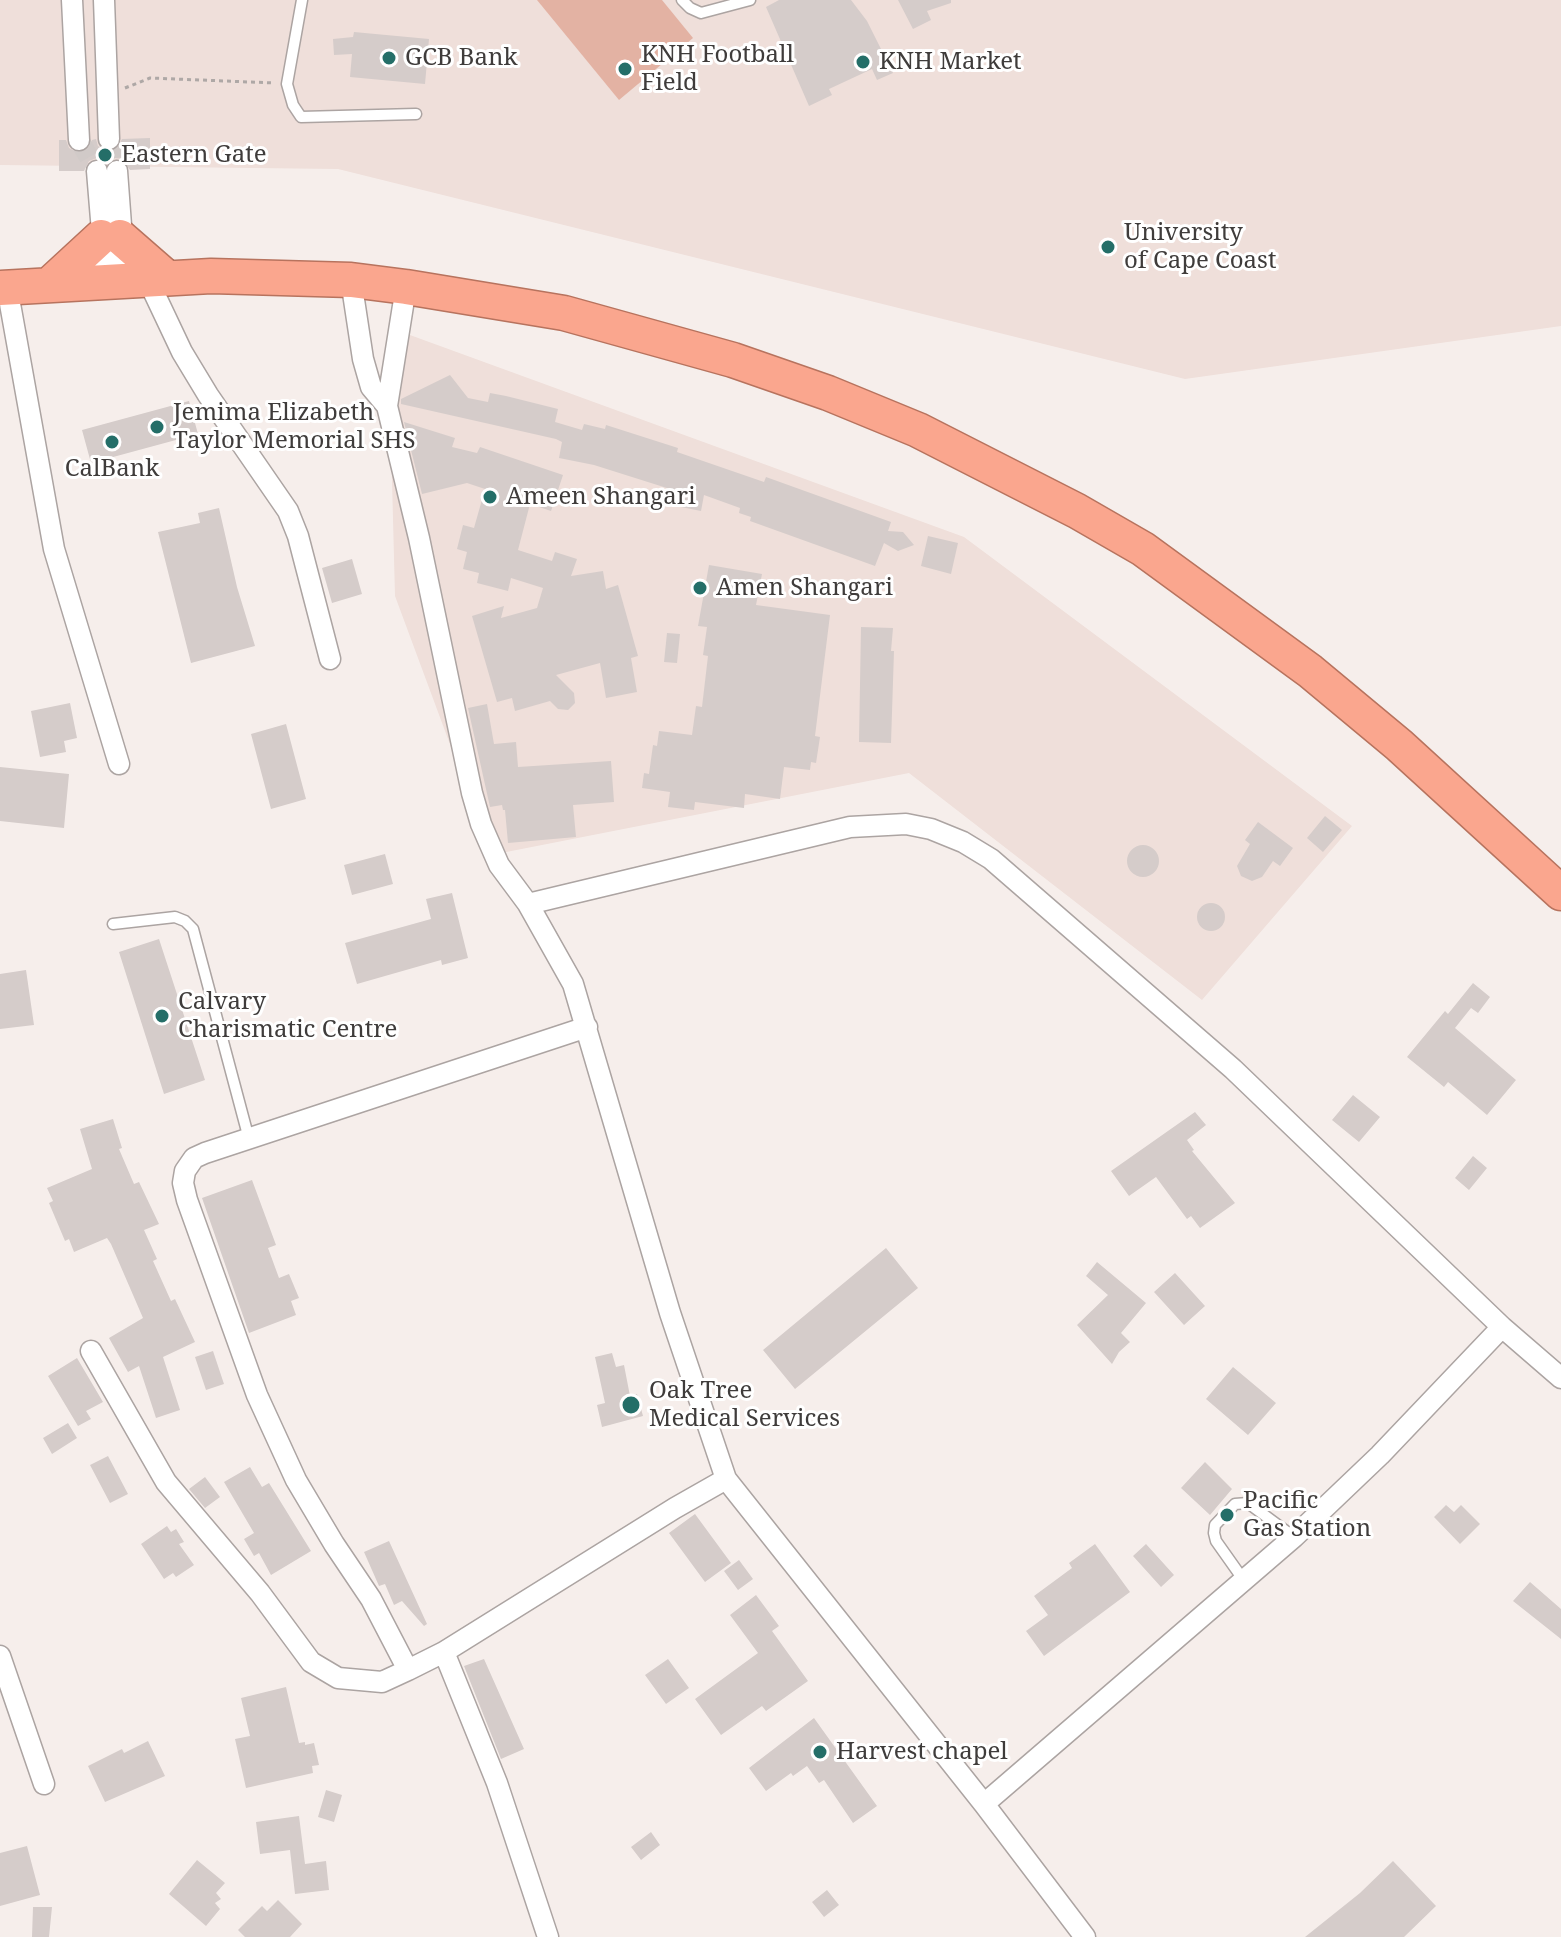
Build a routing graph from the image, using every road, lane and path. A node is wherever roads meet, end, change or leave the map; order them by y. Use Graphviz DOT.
graph roads {
  1 [pos="72,0"];
  2 [pos="104,0"];
  3 [pos="302,0"];
  4 [pos="682,0"];
  5 [pos="750,0"];
  6 [pos="287,84"];
  7 [pos="108,95"];
  8 [pos="416,114"];
  9 [pos="109,139"];
  10 [pos="79,140"];
  11 [pos="107,171"];
  12 [pos="111,237"];
  13 [pos="136,279"];
  14 [pos="351,280"];
  15 [pos="50,284"];
  16 [pos="406,287"];
  17 [pos="4,288"];
  18 [pos="387,406"];
  19 [pos="330,659"];
  20 [pos="119,764"];
  21 [pos="1561,893"];
  22 [pos="528,904"];
  23 [pos="113,924"];
  24 [pos="587,1027"];
  25 [pos="249,1139"];
  26 [pos="1502,1327"];
  27 [pos="91,1351"];
  28 [pos="1561,1378"];
  29 [pos="726,1479"];
  30 [pos="1294,1537"];
  31 [pos="1245,1582"];
  32 [pos="444,1652"];
  33 [pos="0,1656"];
  34 [pos="408,1670"];
  35 [pos="44,1784"];
  36 [pos="984,1804"];
  37 [pos="548,1937"];
  38 [pos="1085,1937"];
  1 -- 10 [label="street"];
  2 -- 7 [label="street"];
  3 -- 6 [label="lane"];
  4 -- 5 [label="lane"];
  6 -- 7 [label="path"];
  6 -- 8 [label="lane"];
  7 -- 9 [label="street"];
  11 -- 12 [label="street"];
  12 -- 13 [label="highway"];
  12 -- 13 [label="street"];
  12 -- 15 [label="highway"];
  13 -- 14 [label="highway"];
  13 -- 15 [label="highway"];
  13 -- 19 [label="street"];
  14 -- 16 [label="highway"];
  14 -- 18 [label="street"];
  15 -- 17 [label="highway"];
  16 -- 18 [label="street"];
  16 -- 21 [label="highway"];
  17 -- 20 [label="street"];
  18 -- 22 [label="street"];
  22 -- 24 [label="street"];
  22 -- 26 [label="street"];
  23 -- 25 [label="lane"];
  24 -- 25 [label="street"];
  24 -- 29 [label="street"];
  25 -- 34 [label="street"];
  26 -- 28 [label="street"];
  26 -- 30 [label="street"];
  27 -- 34 [label="street"];
  29 -- 32 [label="street"];
  29 -- 36 [label="street"];
  30 -- 31 [label="street"];
  30 -- 31 [label="lane"];
  31 -- 36 [label="street"];
  32 -- 34 [label="street"];
  32 -- 37 [label="street"];
  33 -- 35 [label="street"];
  36 -- 38 [label="street"];
}
